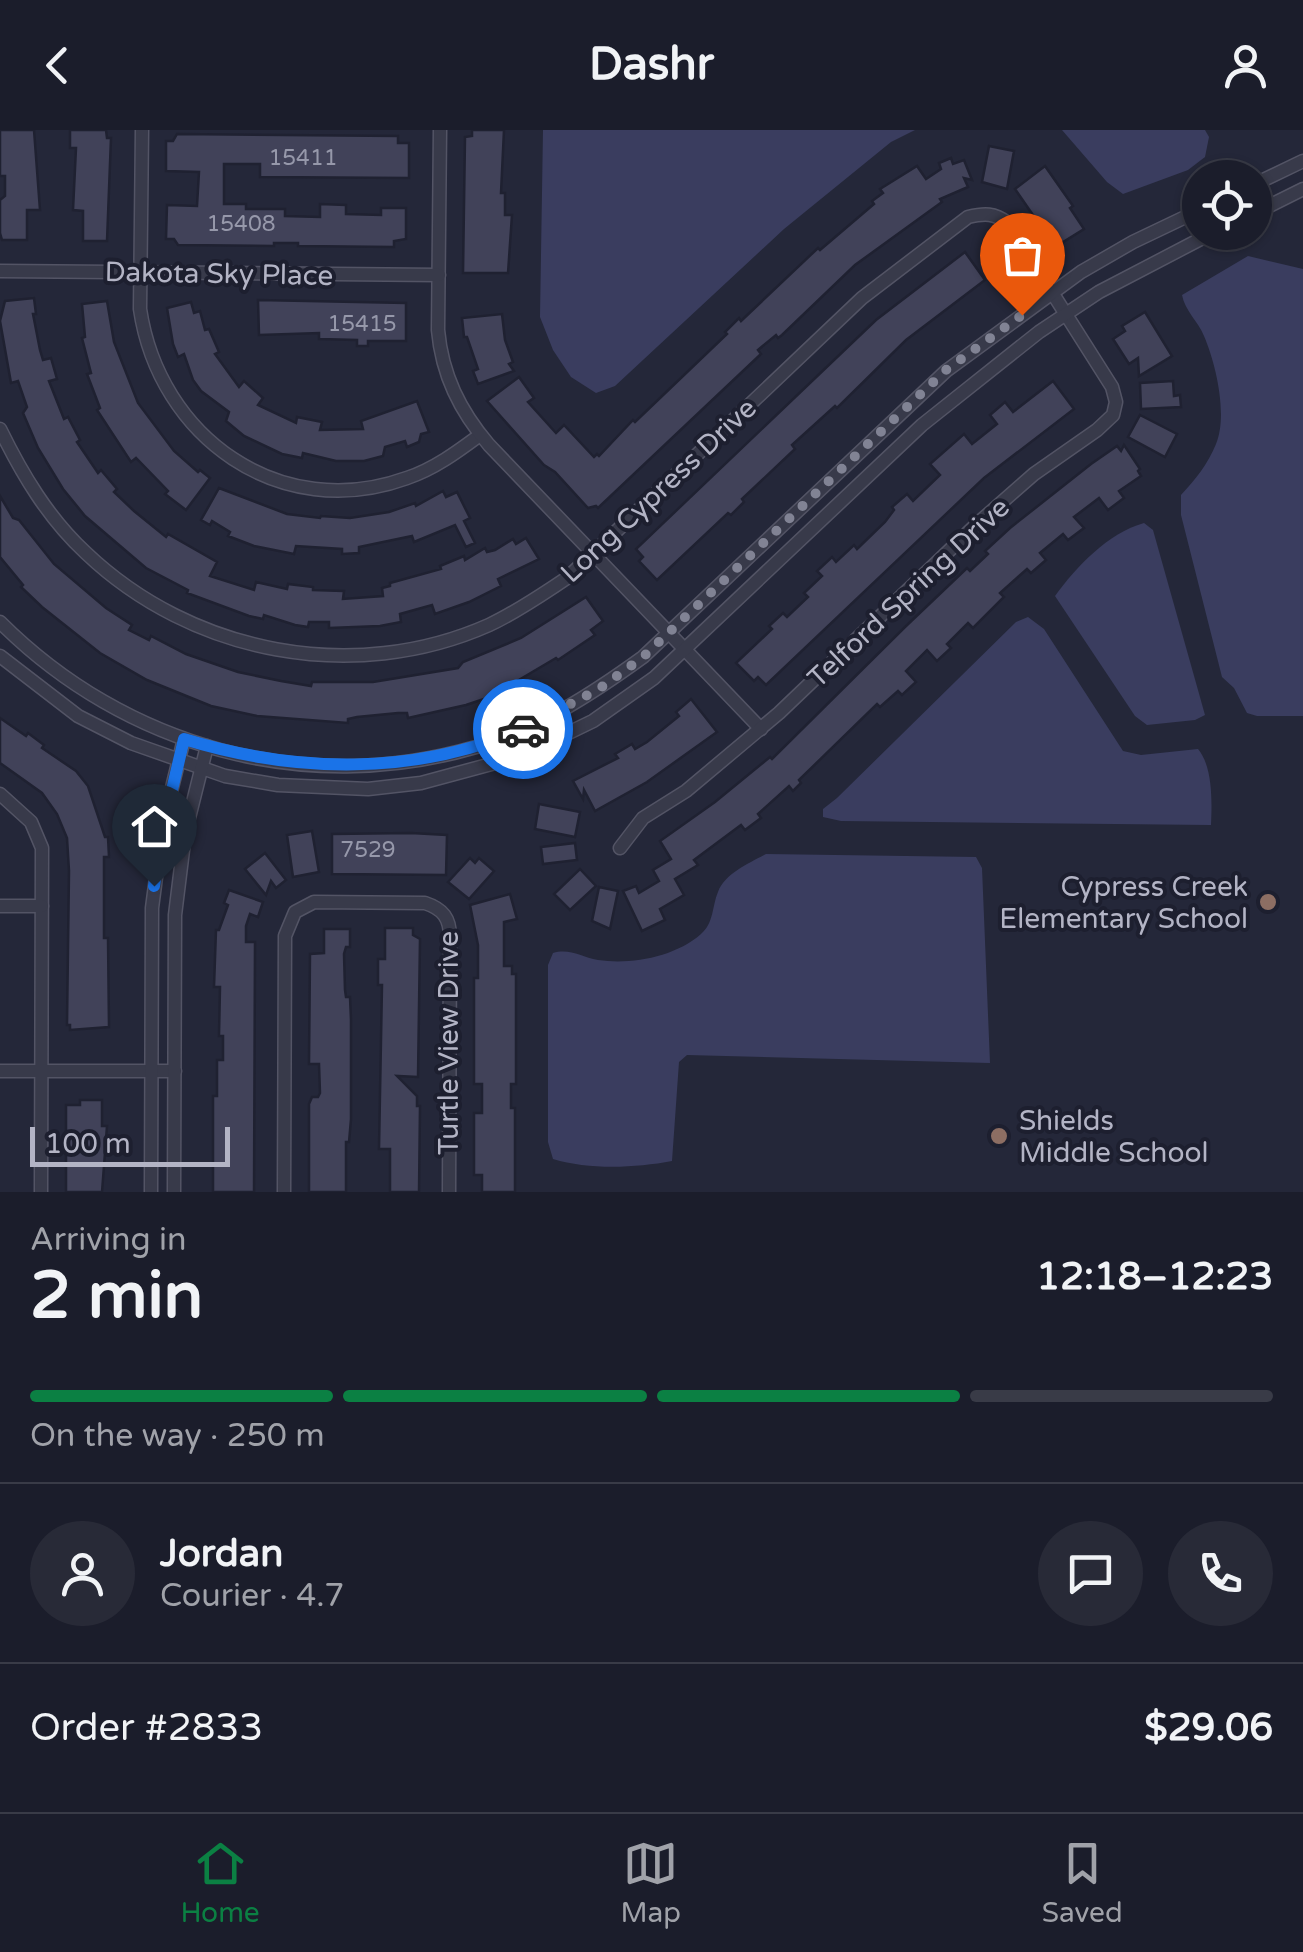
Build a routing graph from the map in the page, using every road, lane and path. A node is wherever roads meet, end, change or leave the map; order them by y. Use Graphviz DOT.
graph roads {
  1 [pos="142,130"];
  2 [pos="440,130"];
  3 [pos="1303,161"];
  4 [pos="1272,176"];
  5 [pos="1303,189"];
  6 [pos="1272,204"];
  7 [pos="1182,219"];
  8 [pos="1182,248"];
  9 [pos="0,271"];
  10 [pos="140,272"];
  11 [pos="439,275"];
  12 [pos="1052,293"];
  13 [pos="1066,314"];
  14 [pos="0,428"];
  15 [pos="480,435"];
  16 [pos="593,554"];
  17 [pos="0,622"];
  18 [pos="669,633"];
  19 [pos="684,649"];
  20 [pos="0,656"];
  21 [pos="761,729"];
  22 [pos="184,739"];
  23 [pos="207,746"];
  24 [pos="179,760"];
  25 [pos="202,768"];
  26 [pos="0,794"];
  27 [pos="620,848"];
  28 [pos="0,906"];
  29 [pos="42,906"];
  30 [pos="0,1071"];
  31 [pos="42,1071"];
  32 [pos="152,1071"];
  33 [pos="174,1071"];
  34 [pos="42,1192"];
  35 [pos="151,1192"];
  36 [pos="174,1192"];
  37 [pos="284,1192"];
  38 [pos="449,1192"];
  1 -- 10 [label="street"];
  2 -- 11 [label="street"];
  3 -- 4 [label="street"];
  5 -- 6 [label="street"];
  7 -- 12 [label="street"];
  8 -- 13 [label="street"];
  9 -- 10 [label="street, Dakota Sky Place"];
  10 -- 11 [label="street, Dakota Sky Place"];
  10 -- 15 [label="street"];
  11 -- 15 [label="street"];
  12 -- 13 [label="street, Long Cypress Drive"];
  12 -- 16 [label="street, Long Cypress Drive"];
  12 -- 18 [label="street"];
  13 -- 19 [label="street"];
  13 -- 21 [label="street, Telford Spring Drive"];
  14 -- 16 [label="street, Long Cypress Drive"];
  15 -- 16 [label="street"];
  16 -- 18 [label="street"];
  17 -- 22 [label="street"];
  18 -- 19 [label="street"];
  18 -- 23 [label="street"];
  19 -- 21 [label="street"];
  19 -- 25 [label="street"];
  20 -- 24 [label="street"];
  21 -- 27 [label="street, Telford Spring Drive"];
  22 -- 23 [label="street"];
  22 -- 24 [label="street"];
  23 -- 25 [label="street"];
  24 -- 25 [label="street"];
  24 -- 32 [label="street"];
  25 -- 33 [label="street"];
  26 -- 29 [label="street"];
  28 -- 29 [label="street"];
  29 -- 31 [label="street"];
  30 -- 31 [label="street"];
  31 -- 32 [label="street"];
  31 -- 34 [label="street"];
  32 -- 33 [label="street"];
  32 -- 35 [label="street"];
  33 -- 36 [label="street"];
  37 -- 38 [label="street, Turtle View Drive"];
}
